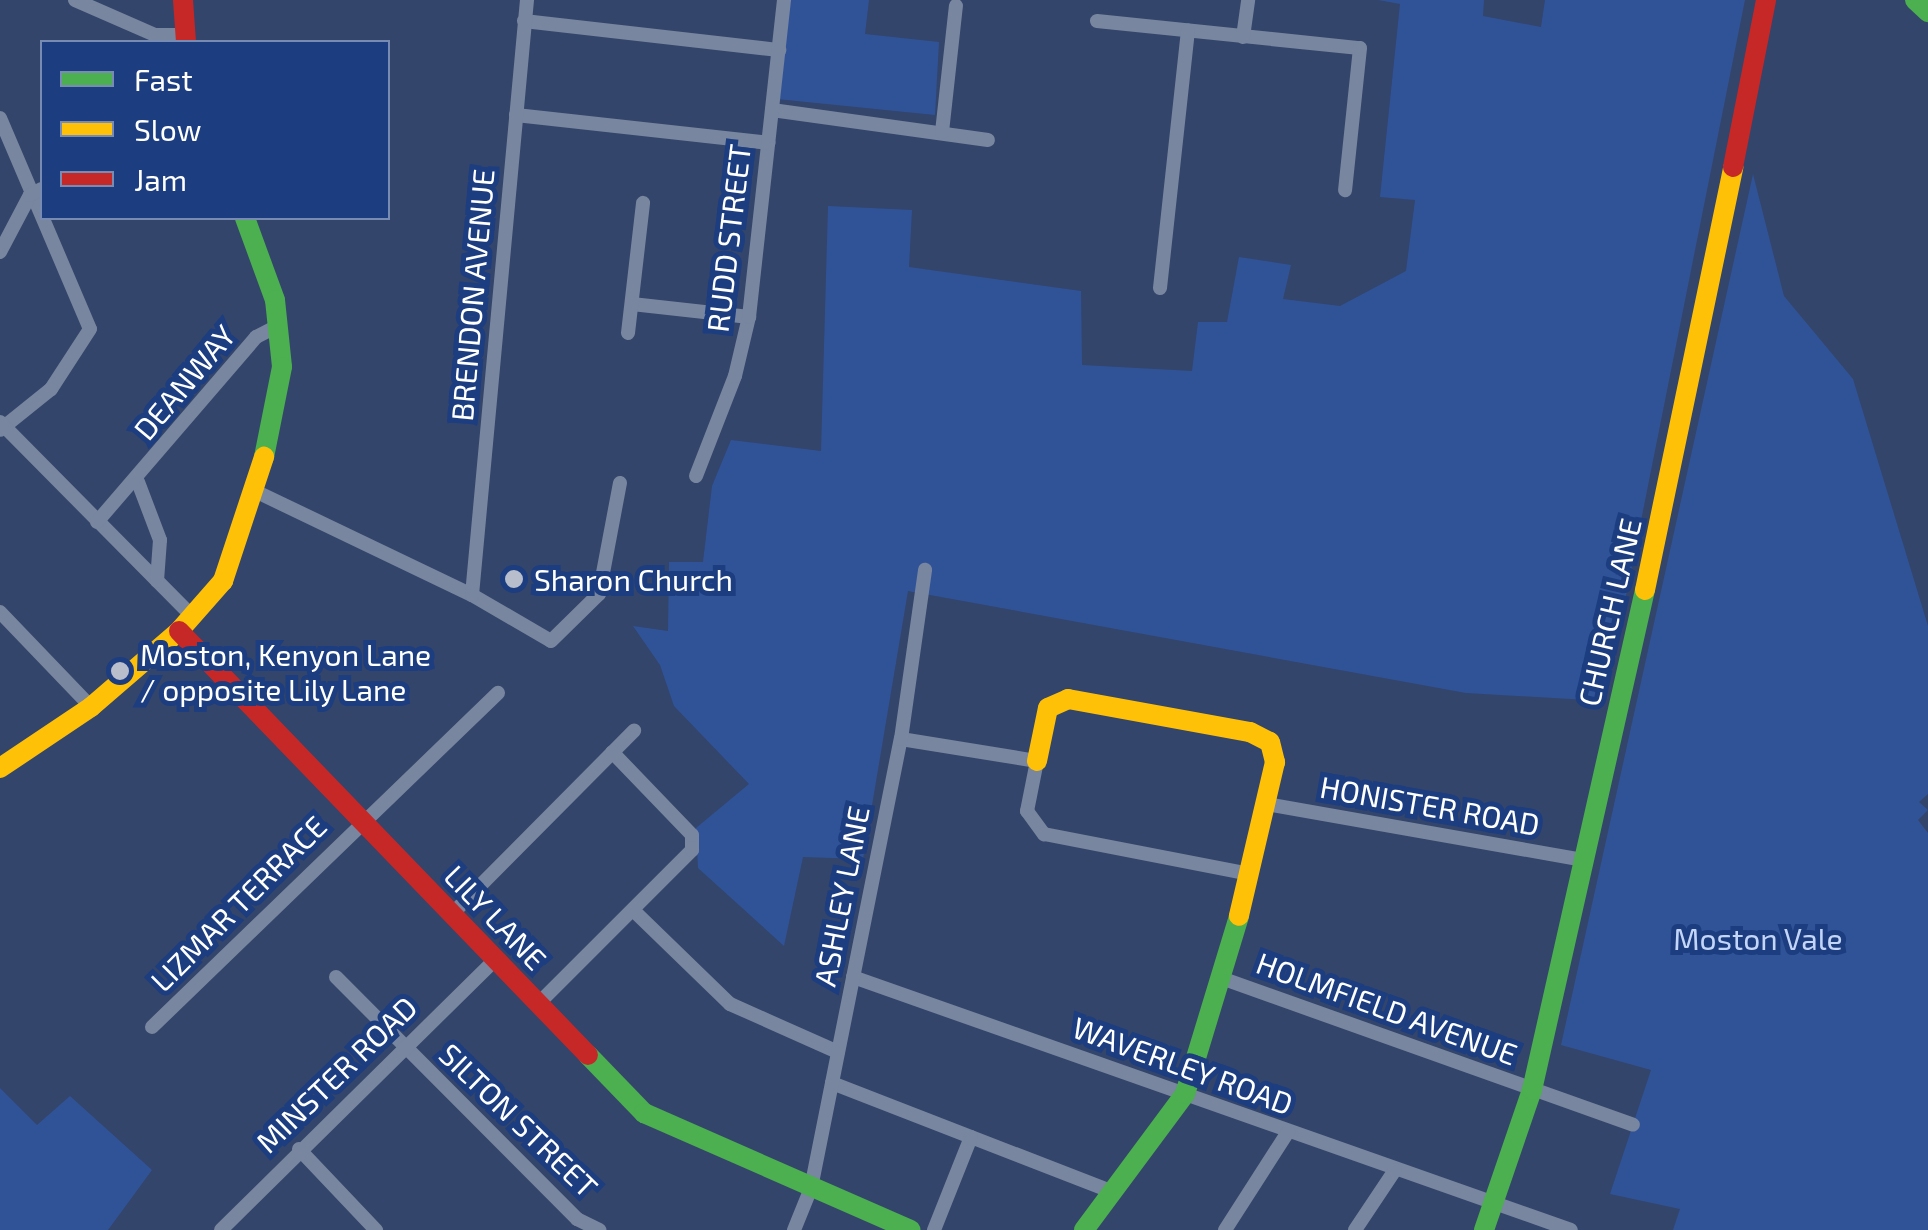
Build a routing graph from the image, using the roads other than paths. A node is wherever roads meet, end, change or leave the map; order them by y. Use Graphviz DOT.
graph roads {
  1 [pos="75,0"];
  2 [pos="182,0"];
  3 [pos="527,0"];
  4 [pos="784,0"];
  5 [pos="1248,0"];
  6 [pos="1766,0"];
  7 [pos="1915,0"];
  8 [pos="956,6"];
  9 [pos="1928,12"];
  10 [pos="524,21"];
  11 [pos="1097,21"];
  12 [pos="1188,31"];
  13 [pos="1244,36"];
  14 [pos="185,39"];
  15 [pos="779,50"];
  16 [pos="772,110"];
  17 [pos="516,114"];
  18 [pos="0,118"];
  19 [pos="942,132"];
  20 [pos="988,140"];
  21 [pos="768,142"];
  22 [pos="1345,190"];
  23 [pos="36,192"];
  24 [pos="643,203"];
  25 [pos="47,220"];
  26 [pos="245,220"];
  27 [pos="0,252"];
  28 [pos="1160,288"];
  29 [pos="632,304"];
  30 [pos="749,317"];
  31 [pos="280,325"];
  32 [pos="628,333"];
  33 [pos="1,426"];
  34 [pos="696,476"];
  35 [pos="138,482"];
  36 [pos="620,483"];
  37 [pos="257,492"];
  38 [pos="98,522"];
  39 [pos="925,570"];
  40 [pos="157,581"];
  41 [pos="472,594"];
  42 [pos="0,612"];
  43 [pos="186,624"];
  44 [pos="498,693"];
  45 [pos="91,708"];
  46 [pos="634,730"];
  47 [pos="902,739"];
  48 [pos="612,752"];
  49 [pos="1037,761"];
  50 [pos="0,768"];
  51 [pos="1266,804"];
  52 [pos="363,819"];
  53 [pos="1584,860"];
  54 [pos="1250,874"];
  55 [pos="634,910"];
  56 [pos="451,915"];
  57 [pos="494,960"];
  58 [pos="336,977"];
  59 [pos="853,977"];
  60 [pos="1224,979"];
  61 [pos="538,1004"];
  62 [pos="152,1027"];
  63 [pos="403,1044"];
  64 [pos="838,1052"];
  65 [pos="832,1083"];
  66 [pos="1532,1090"];
  67 [pos="1185,1094"];
  68 [pos="1634,1125"];
  69 [pos="1288,1132"];
  70 [pos="972,1136"];
  71 [pos="300,1149"];
  72 [pos="1395,1170"];
  73 [pos="811,1188"];
  74 [pos="1111,1191"];
  75 [pos="1495,1202"];
  76 [pos="221,1230"];
  77 [pos="376,1230"];
  78 [pos="600,1230"];
  79 [pos="794,1230"];
  80 [pos="910,1230"];
  81 [pos="934,1230"];
  82 [pos="1084,1230"];
  83 [pos="1226,1230"];
  84 [pos="1355,1230"];
  85 [pos="1484,1230"];
  86 [pos="1570,1230"];
  1 -- 14 [label="street"];
  2 -- 14 [label="street"];
  3 -- 10 [label="street, BRENDON AVENUE"];
  4 -- 15 [label="street, RUDD STREET"];
  5 -- 13 [label="street"];
  6 -- 53 [label="street, CHURCH LANE"];
  7 -- 9 [label="street"];
  8 -- 19 [label="street"];
  10 -- 15 [label="street"];
  10 -- 17 [label="street, BRENDON AVENUE"];
  11 -- 12 [label="street"];
  12 -- 13 [label="street"];
  12 -- 28 [label="street"];
  13 -- 22 [label="street"];
  15 -- 16 [label="street, RUDD STREET"];
  16 -- 19 [label="street"];
  16 -- 21 [label="street, RUDD STREET"];
  17 -- 21 [label="street"];
  17 -- 41 [label="street, BRENDON AVENUE"];
  18 -- 23 [label="street"];
  19 -- 20 [label="street"];
  21 -- 30 [label="street, RUDD STREET"];
  23 -- 27 [label="street"];
  24 -- 29 [label="street"];
  25 -- 33 [label="street"];
  26 -- 31 [label="street"];
  29 -- 30 [label="street"];
  29 -- 32 [label="street"];
  30 -- 34 [label="street, RUDD STREET"];
  31 -- 35 [label="street, DEANWAY"];
  31 -- 37 [label="street"];
  33 -- 38 [label="street"];
  35 -- 38 [label="street, DEANWAY"];
  35 -- 40 [label="street, DEANWAY"];
  36 -- 41 [label="street"];
  37 -- 41 [label="street"];
  37 -- 43 [label="street"];
  38 -- 40 [label="street"];
  39 -- 47 [label="street, ASHLEY LANE"];
  40 -- 43 [label="street"];
  42 -- 45 [label="street"];
  43 -- 45 [label="street"];
  43 -- 52 [label="street, LILY LANE"];
  44 -- 52 [label="street, LIZMAR TERRACE"];
  45 -- 50 [label="street"];
  46 -- 48 [label="street"];
  47 -- 49 [label="street"];
  47 -- 59 [label="street, ASHLEY LANE"];
  48 -- 55 [label="street"];
  48 -- 56 [label="street"];
  49 -- 51 [label="street"];
  49 -- 54 [label="street"];
  51 -- 53 [label="street, HONISTER ROAD"];
  51 -- 54 [label="street"];
  52 -- 56 [label="street, LILY LANE"];
  52 -- 62 [label="street, LIZMAR TERRACE"];
  53 -- 66 [label="street, CHURCH LANE"];
  54 -- 60 [label="street"];
  55 -- 61 [label="street"];
  55 -- 64 [label="street"];
  56 -- 57 [label="street, LILY LANE"];
  57 -- 61 [label="street, LILY LANE"];
  57 -- 63 [label="street, MINSTER ROAD"];
  58 -- 63 [label="street, SILTON STREET"];
  59 -- 64 [label="street, ASHLEY LANE"];
  59 -- 67 [label="street, WAVERLEY ROAD"];
  60 -- 66 [label="street, HOLMFIELD AVENUE"];
  60 -- 67 [label="street"];
  61 -- 73 [label="street, LILY LANE"];
  63 -- 71 [label="street, MINSTER ROAD"];
  63 -- 78 [label="street, SILTON STREET"];
  64 -- 65 [label="street, ASHLEY LANE"];
  65 -- 70 [label="street"];
  65 -- 73 [label="street, ASHLEY LANE"];
  66 -- 68 [label="street, HOLMFIELD AVENUE"];
  66 -- 75 [label="street, CHURCH LANE"];
  67 -- 69 [label="street, WAVERLEY ROAD"];
  67 -- 74 [label="street"];
  69 -- 72 [label="street, WAVERLEY ROAD"];
  69 -- 83 [label="street"];
  70 -- 74 [label="street"];
  70 -- 81 [label="street"];
  71 -- 76 [label="street, MINSTER ROAD"];
  71 -- 77 [label="street"];
  72 -- 75 [label="street, WAVERLEY ROAD"];
  72 -- 84 [label="street"];
  73 -- 79 [label="street, ASHLEY LANE"];
  73 -- 80 [label="street, LILY LANE"];
  74 -- 82 [label="street"];
  75 -- 85 [label="street, CHURCH LANE"];
  75 -- 86 [label="street, WAVERLEY ROAD"];
}
